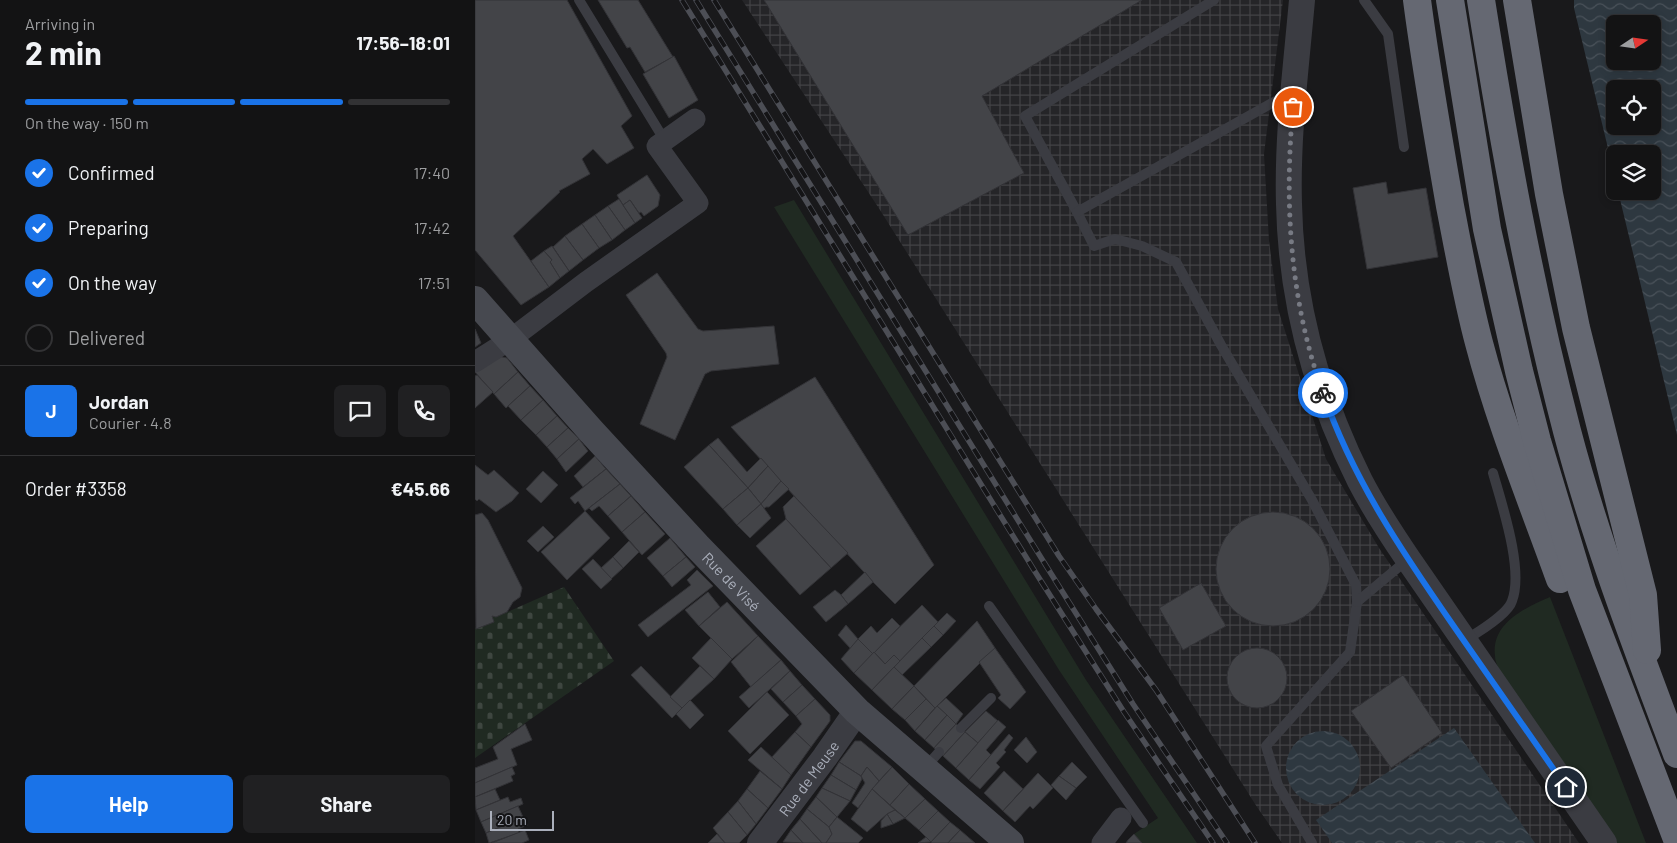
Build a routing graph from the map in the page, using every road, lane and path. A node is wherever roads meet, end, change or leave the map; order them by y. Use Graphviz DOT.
graph roads {
  1 [pos="579,0"];
  2 [pos="1214,0"];
  3 [pos="1302,0"];
  4 [pos="1364,0"];
  5 [pos="1417,0"];
  6 [pos="1450,0"];
  7 [pos="1481,0"];
  8 [pos="1517,0"];
  9 [pos="1295,91"];
  10 [pos="695,119"];
  11 [pos="665,141"];
  12 [pos="1404,147"];
  13 [pos="1077,212"];
  14 [pos="475,300"];
  15 [pos="511,339"];
  16 [pos="475,362"];
  17 [pos="1493,473"];
  18 [pos="1408,559"];
  19 [pos="1357,602"];
  20 [pos="989,606"];
  21 [pos="1464,640"];
  22 [pos="1609,663"];
  23 [pos="1649,681"];
  24 [pos="991,698"];
  25 [pos="857,711"];
  26 [pos="961,728"];
  27 [pos="1677,754"];
  28 [pos="1121,818"];
  29 [pos="1143,823"];
  30 [pos="1677,838"];
  31 [pos="760,843"];
  32 [pos="1010,843"];
  33 [pos="1102,843"];
  34 [pos="1312,843"];
  35 [pos="1604,843"];
  1 -- 11 [label="lane"];
  2 -- 13 [label="lane"];
  3 -- 9 [label="street"];
  4 -- 12 [label="lane"];
  5 -- 22 [label="highway"];
  6 -- 22 [label="highway"];
  7 -- 23 [label="highway"];
  8 -- 23 [label="highway"];
  9 -- 13 [label="lane"];
  9 -- 18 [label="street"];
  10 -- 11 [label="street"];
  11 -- 15 [label="street"];
  13 -- 19 [label="lane"];
  14 -- 15 [label="main road, Rue de Visé"];
  15 -- 16 [label="street"];
  15 -- 25 [label="main road, Rue de Visé"];
  17 -- 21 [label="lane"];
  18 -- 19 [label="lane"];
  18 -- 21 [label="street"];
  19 -- 34 [label="lane"];
  20 -- 29 [label="lane"];
  21 -- 35 [label="street"];
  22 -- 30 [label="highway"];
  23 -- 27 [label="highway"];
  24 -- 26 [label="lane"];
  25 -- 31 [label="street, Rue de Meuse"];
  25 -- 32 [label="main road, Rue de Visé"];
  28 -- 33 [label="street"];
}
